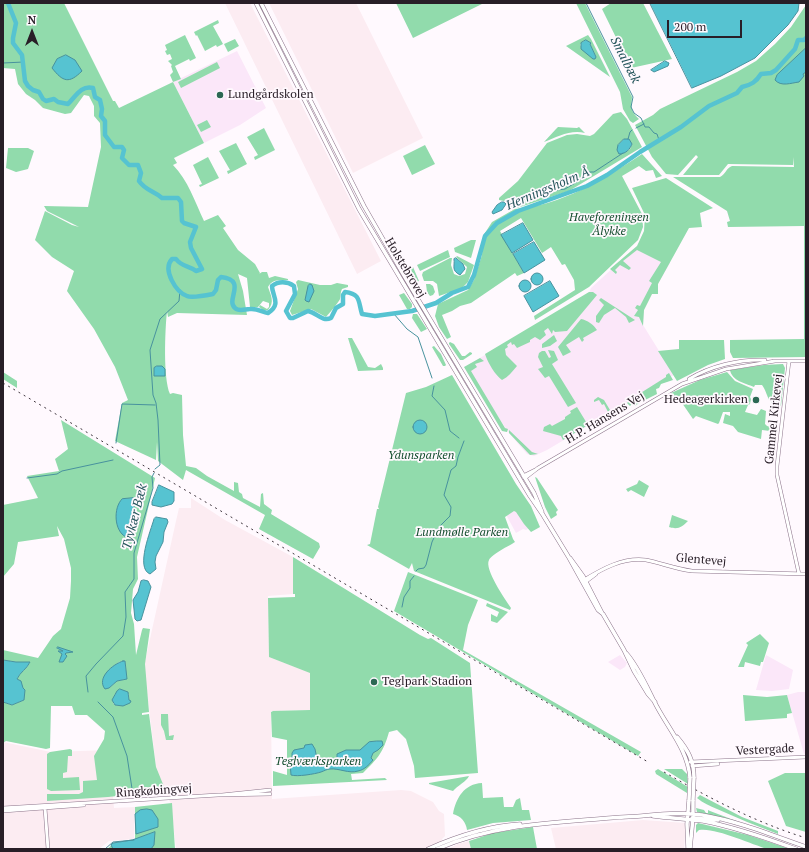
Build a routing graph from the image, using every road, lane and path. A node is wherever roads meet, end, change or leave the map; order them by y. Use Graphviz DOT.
graph roads {
  1 [pos="256,3"];
  2 [pos="261,3"];
  3 [pos="268,22"];
  4 [pos="789,361"];
  5 [pos="806,361"];
  6 [pos="523,478"];
  7 [pos="568,556"];
  8 [pos="798,574"];
  9 [pos="806,574"];
  10 [pos="584,581"];
  11 [pos="673,732"];
  12 [pos="806,757"];
  13 [pos="690,764"];
  14 [pos="270,792"];
  15 [pos="92,804"];
  16 [pos="44,808"];
  17 [pos="3,810"];
  18 [pos="648,816"];
  19 [pos="690,817"];
  20 [pos="541,823"];
  21 [pos="806,847"];
  22 [pos="689,848"];
  23 [pos="48,849"];
  24 [pos="428,849"];
  25 [pos="437,849"];
  26 [pos="796,849"];
  1 -- 3 [label="main road"];
  2 -- 3 [label="main road"];
  3 -- 6 [label="main road, Holstebrovej"];
  3 -- 6 [label="main road, Holstebrovej"];
  4 -- 5 [label="street, H.P. Hansens Vej"];
  4 -- 6 [label="street, H.P. Hansens Vej"];
  4 -- 8 [label="street, Gammel Kirkevej"];
  6 -- 7 [label="main road, Holstebrovej"];
  7 -- 10 [label="main road, Holstebrovej"];
  7 -- 10 [label="main road, Holstebrovej"];
  8 -- 9 [label="street, Glentevej"];
  8 -- 10 [label="street, Glentevej"];
  10 -- 11 [label="main road, Holstebrovej"];
  11 -- 13 [label="main road, Holstebrovej"];
  11 -- 13 [label="main road, Holstebrovej"];
  12 -- 13 [label="street, Vestergade"];
  13 -- 19 [label="main road, Holstebrovej, bridge"];
  14 -- 15 [label="street, Ringkøbingvej"];
  15 -- 16 [label="street, Ringkøbingvej"];
  15 -- 17 [label="street, Ringkøbingvej"];
  16 -- 17 [label="street, Ringkøbingvej"];
  16 -- 23 [label="street"];
  18 -- 19 [label="main road"];
  18 -- 19 [label="main road"];
  18 -- 20 [label="main road"];
  19 -- 21 [label="main road"];
  19 -- 22 [label="main road, Holstebrovej"];
  19 -- 26 [label="main road"];
  20 -- 24 [label="main road"];
  20 -- 25 [label="main road"];
}
